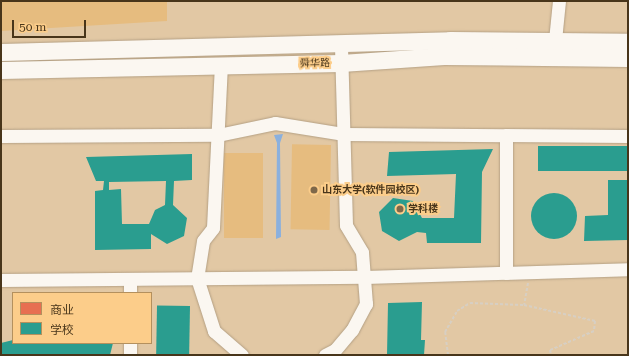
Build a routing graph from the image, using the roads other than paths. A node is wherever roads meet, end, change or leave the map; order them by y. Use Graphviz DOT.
graph roads {
  1 [pos="559,1"];
  2 [pos="628,42"];
  3 [pos="341,43"];
  4 [pos="553,47"];
  5 [pos="1,52"];
  6 [pos="628,58"];
  7 [pos="341,63"];
  8 [pos="221,64"];
  9 [pos="1,70"];
  10 [pos="344,134"];
  11 [pos="218,135"];
  12 [pos="506,135"];
  13 [pos="1,136"];
  14 [pos="628,136"];
  15 [pos="628,269"];
  16 [pos="506,273"];
  17 [pos="365,277"];
  18 [pos="197,278"];
  19 [pos="130,279"];
  20 [pos="1,280"];
  21 [pos="130,292"];
  22 [pos="130,344"];
  23 [pos="130,355"];
  24 [pos="242,355"];
  25 [pos="325,355"];
  1 -- 4 [label="street"];
  2 -- 4 [label="main road, 舜华路"];
  3 -- 4 [label="main road, 舜华路"];
  3 -- 5 [label="main road, 舜华路"];
  3 -- 7 [label="street"];
  4 -- 6 [label="main road, 舜华路"];
  4 -- 7 [label="main road, 舜华路"];
  7 -- 8 [label="main road, 舜华路"];
  7 -- 10 [label="street"];
  8 -- 9 [label="main road, 舜华路"];
  8 -- 11 [label="street"];
  10 -- 11 [label="street"];
  10 -- 12 [label="street"];
  10 -- 17 [label="street"];
  11 -- 13 [label="street"];
  11 -- 18 [label="street"];
  12 -- 14 [label="street"];
  12 -- 16 [label="street"];
  15 -- 16 [label="street"];
  16 -- 17 [label="street"];
  17 -- 18 [label="street"];
  17 -- 25 [label="street"];
  18 -- 19 [label="street"];
  18 -- 24 [label="street"];
  19 -- 20 [label="street"];
  19 -- 21 [label="street"];
  22 -- 23 [label="street"];
}
